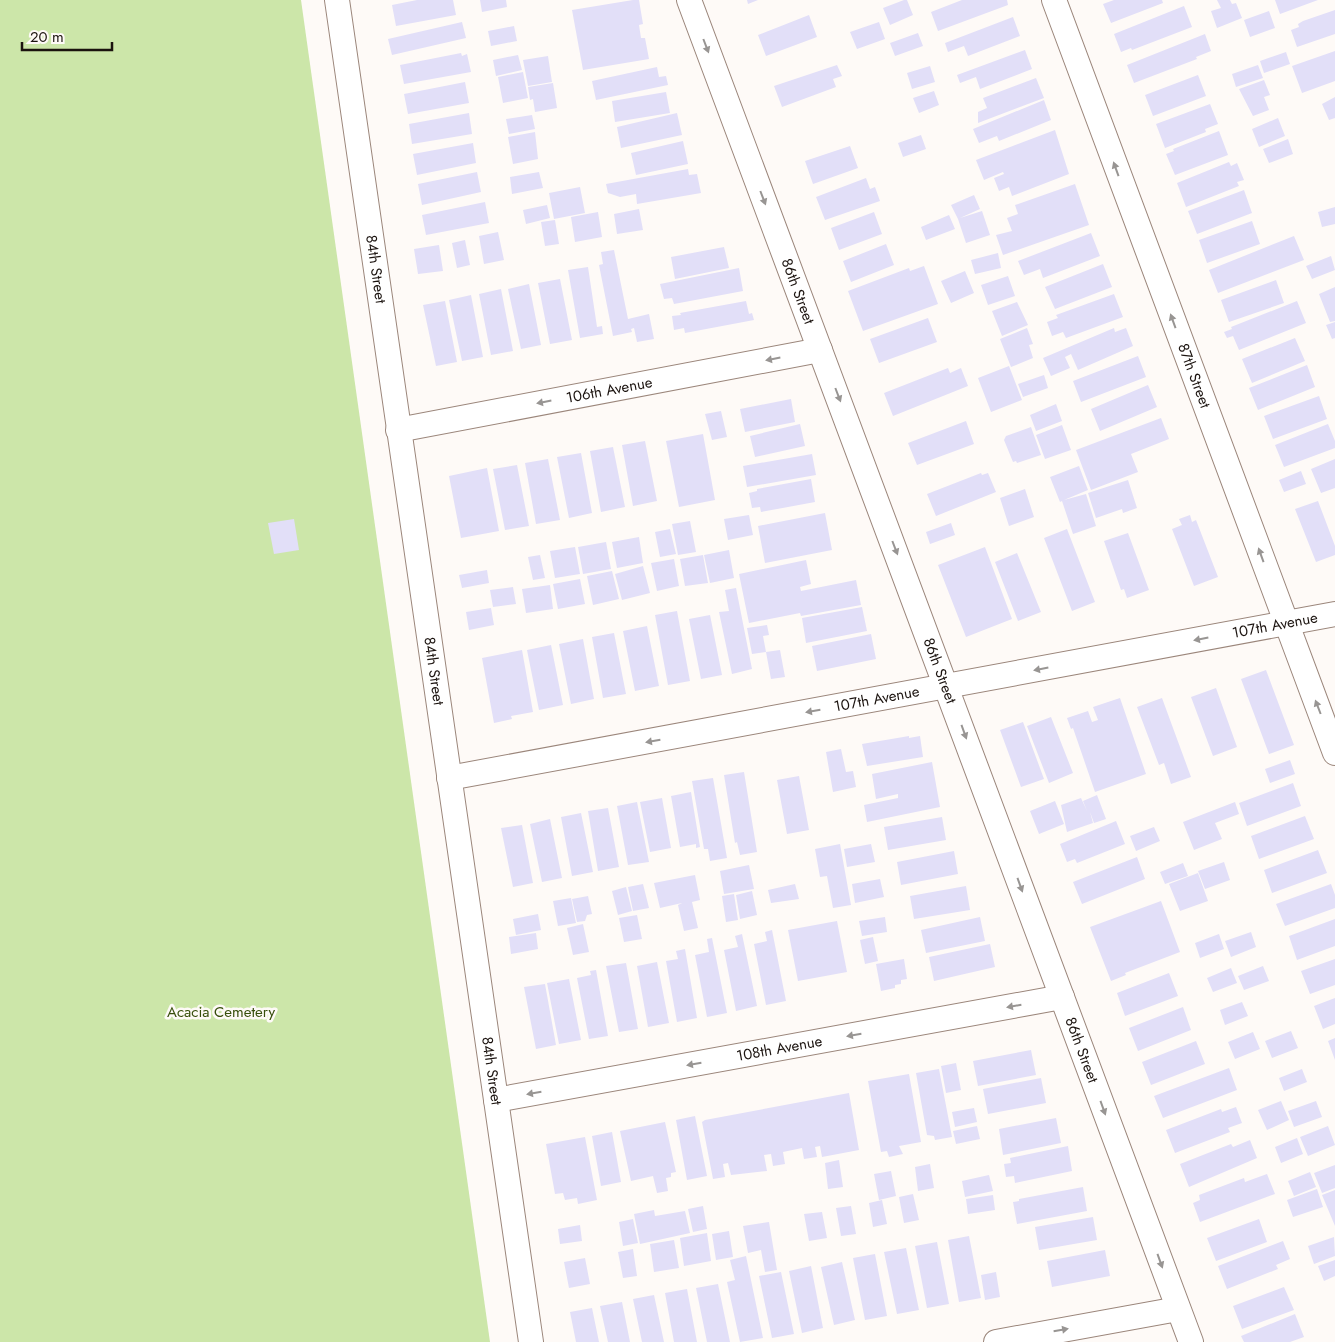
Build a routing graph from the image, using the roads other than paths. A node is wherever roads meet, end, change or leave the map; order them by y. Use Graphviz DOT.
graph roads {
  1 [pos="337,0"];
  2 [pos="689,0"];
  3 [pos="1054,0"];
  4 [pos="820,350"];
  5 [pos="398,430"];
  6 [pos="1335,614"];
  7 [pos="1286,623"];
  8 [pos="947,686"];
  9 [pos="1335,753"];
  10 [pos="449,778"];
  11 [pos="1062,997"];
  12 [pos="496,1100"];
  13 [pos="1178,1309"];
  14 [pos="531,1342"];
  15 [pos="996,1342"];
  16 [pos="1191,1342"];
  1 -- 5 [label="street, 84th Street"];
  2 -- 4 [label="street, 86th Street, one-way"];
  7 -- 3 [label="street, 87th Street, one-way"];
  4 -- 5 [label="street, 106th Avenue, one-way"];
  4 -- 8 [label="street, 86th Street, one-way"];
  5 -- 10 [label="street, 84th Street"];
  6 -- 7 [label="street, 107th Avenue"];
  7 -- 8 [label="street, 107th Avenue, one-way"];
  9 -- 7 [label="street, 87th Street, one-way"];
  8 -- 10 [label="street, 107th Avenue, one-way"];
  8 -- 11 [label="street, 86th Street, one-way"];
  10 -- 12 [label="street, 84th Street"];
  11 -- 12 [label="street, 108th Avenue, one-way"];
  11 -- 13 [label="street, 86th Street, one-way"];
  12 -- 14 [label="street, 84th Street"];
  15 -- 13 [label="street, one-way"];
  13 -- 16 [label="street, 86th Street"];
}
